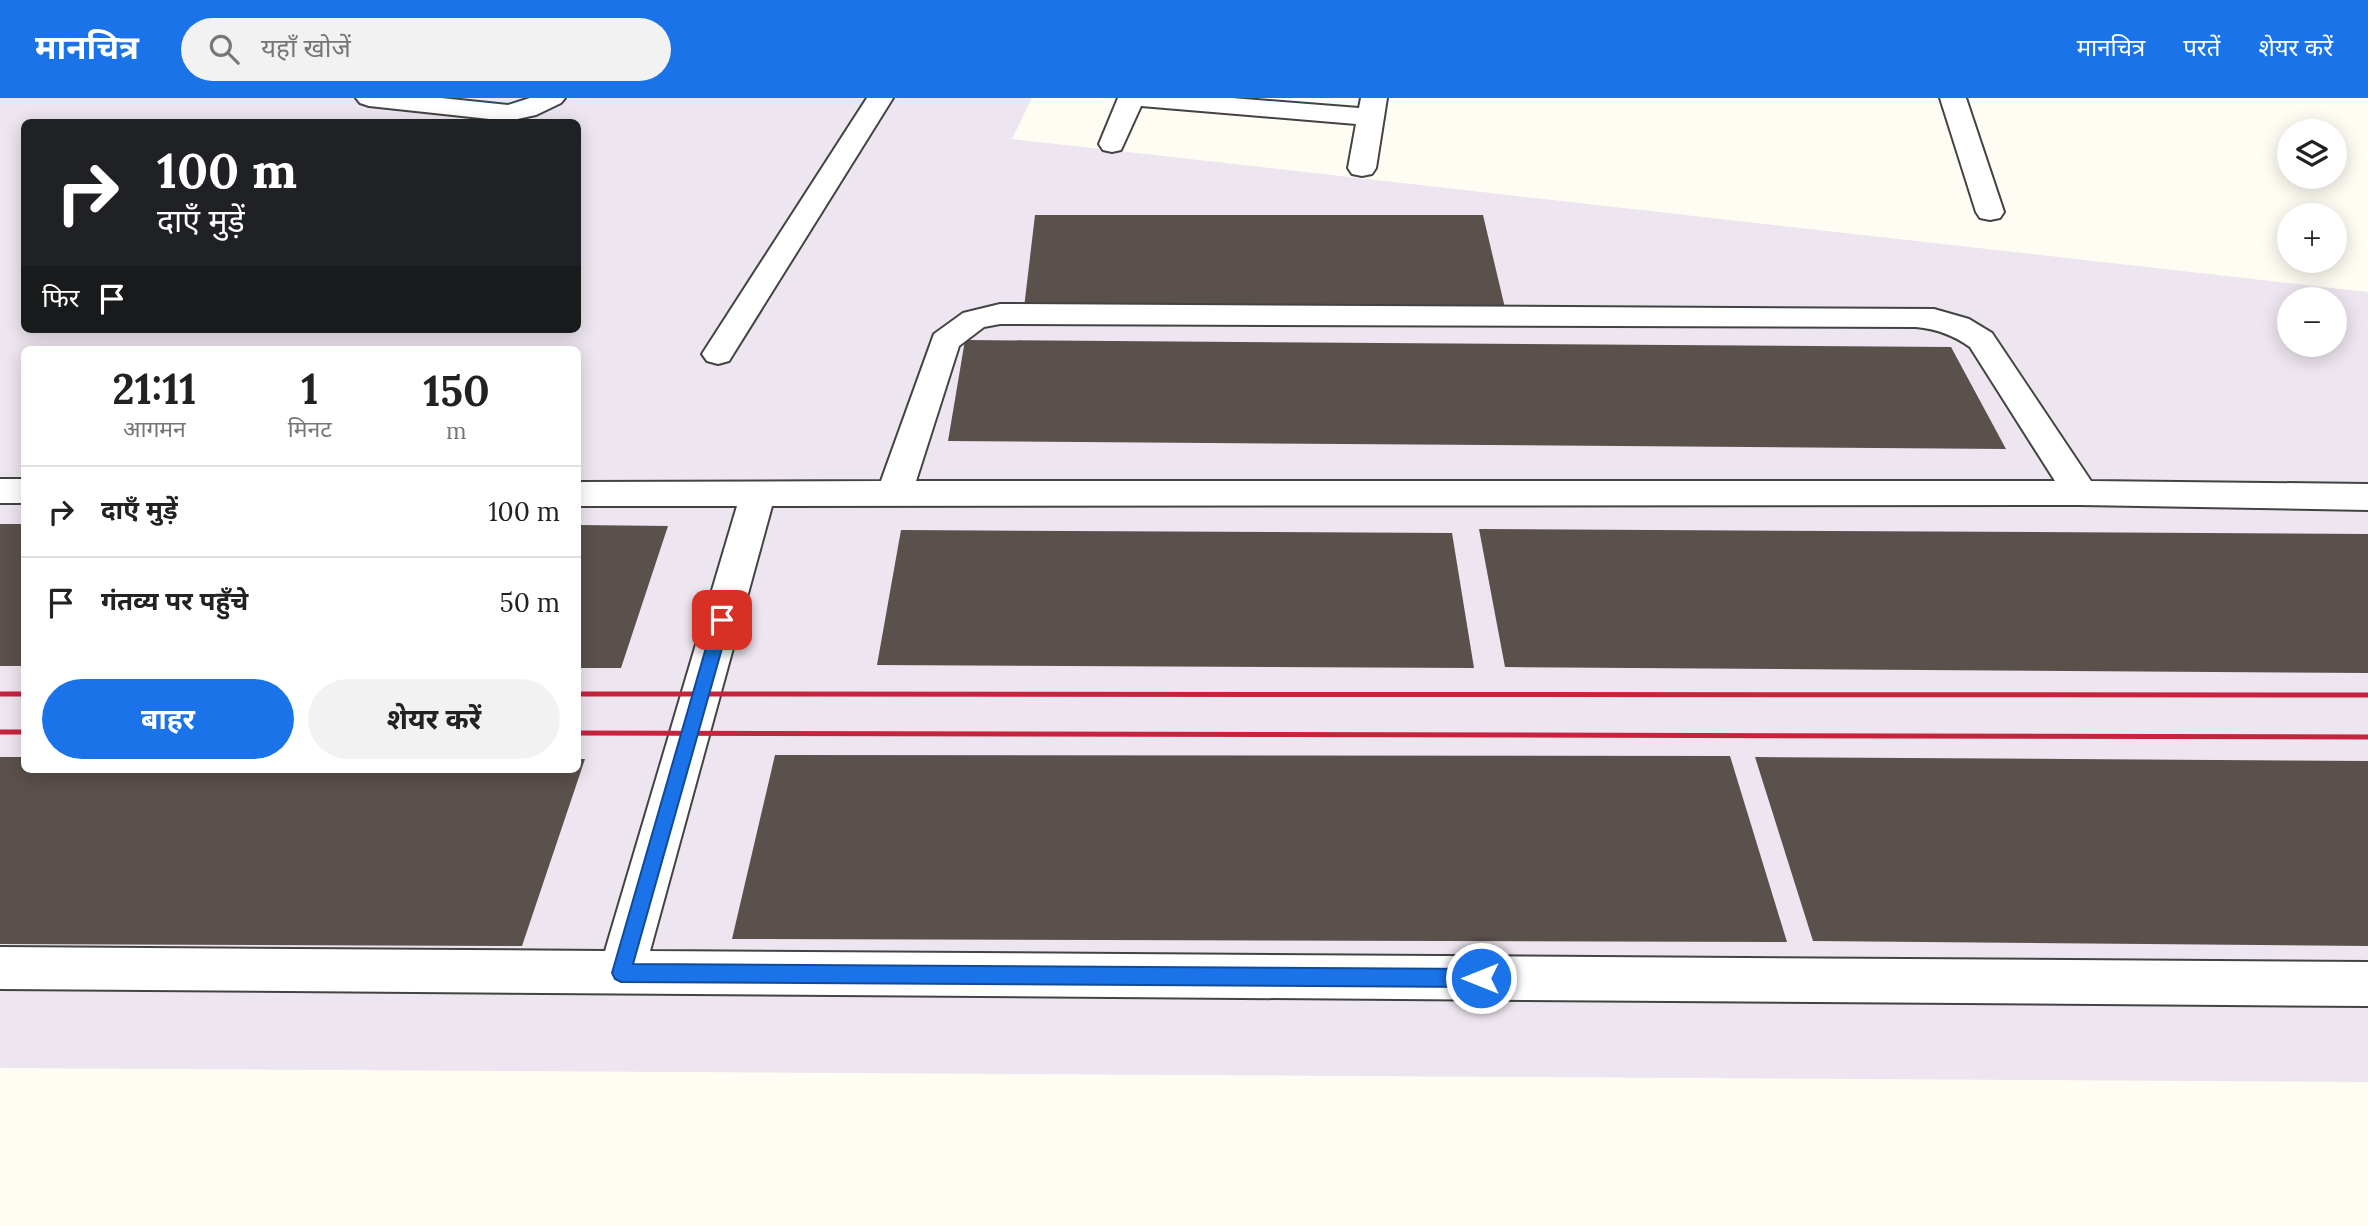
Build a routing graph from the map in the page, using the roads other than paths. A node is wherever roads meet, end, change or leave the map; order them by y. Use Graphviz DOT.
graph roads {
  1 [pos="369,98"];
  2 [pos="552,98"];
  3 [pos="880,98"];
  4 [pos="1133,98"];
  5 [pos="1953,98"];
  6 [pos="1372,107"];
  7 [pos="1112,144"];
  8 [pos="1362,168"];
  9 [pos="1990,212"];
  10 [pos="718,354"];
  11 [pos="0,491"];
  12 [pos="21,491"];
  13 [pos="2081,492"];
  14 [pos="581,494"];
  15 [pos="758,495"];
  16 [pos="894,495"];
  17 [pos="2368,497"];
  18 [pos="0,968"];
  19 [pos="621,973"];
  20 [pos="2368,984"];
  1 -- 2 [label="street"];
  3 -- 10 [label="street"];
  4 -- 6 [label="street"];
  4 -- 7 [label="street"];
  5 -- 9 [label="street"];
  6 -- 8 [label="street"];
  11 -- 12 [label="street"];
  13 -- 16 [label="street"];
  13 -- 16 [label="street"];
  13 -- 17 [label="street"];
  14 -- 15 [label="street"];
  15 -- 16 [label="street"];
  15 -- 19 [label="street"];
  18 -- 19 [label="street"];
  19 -- 20 [label="street"];
}
